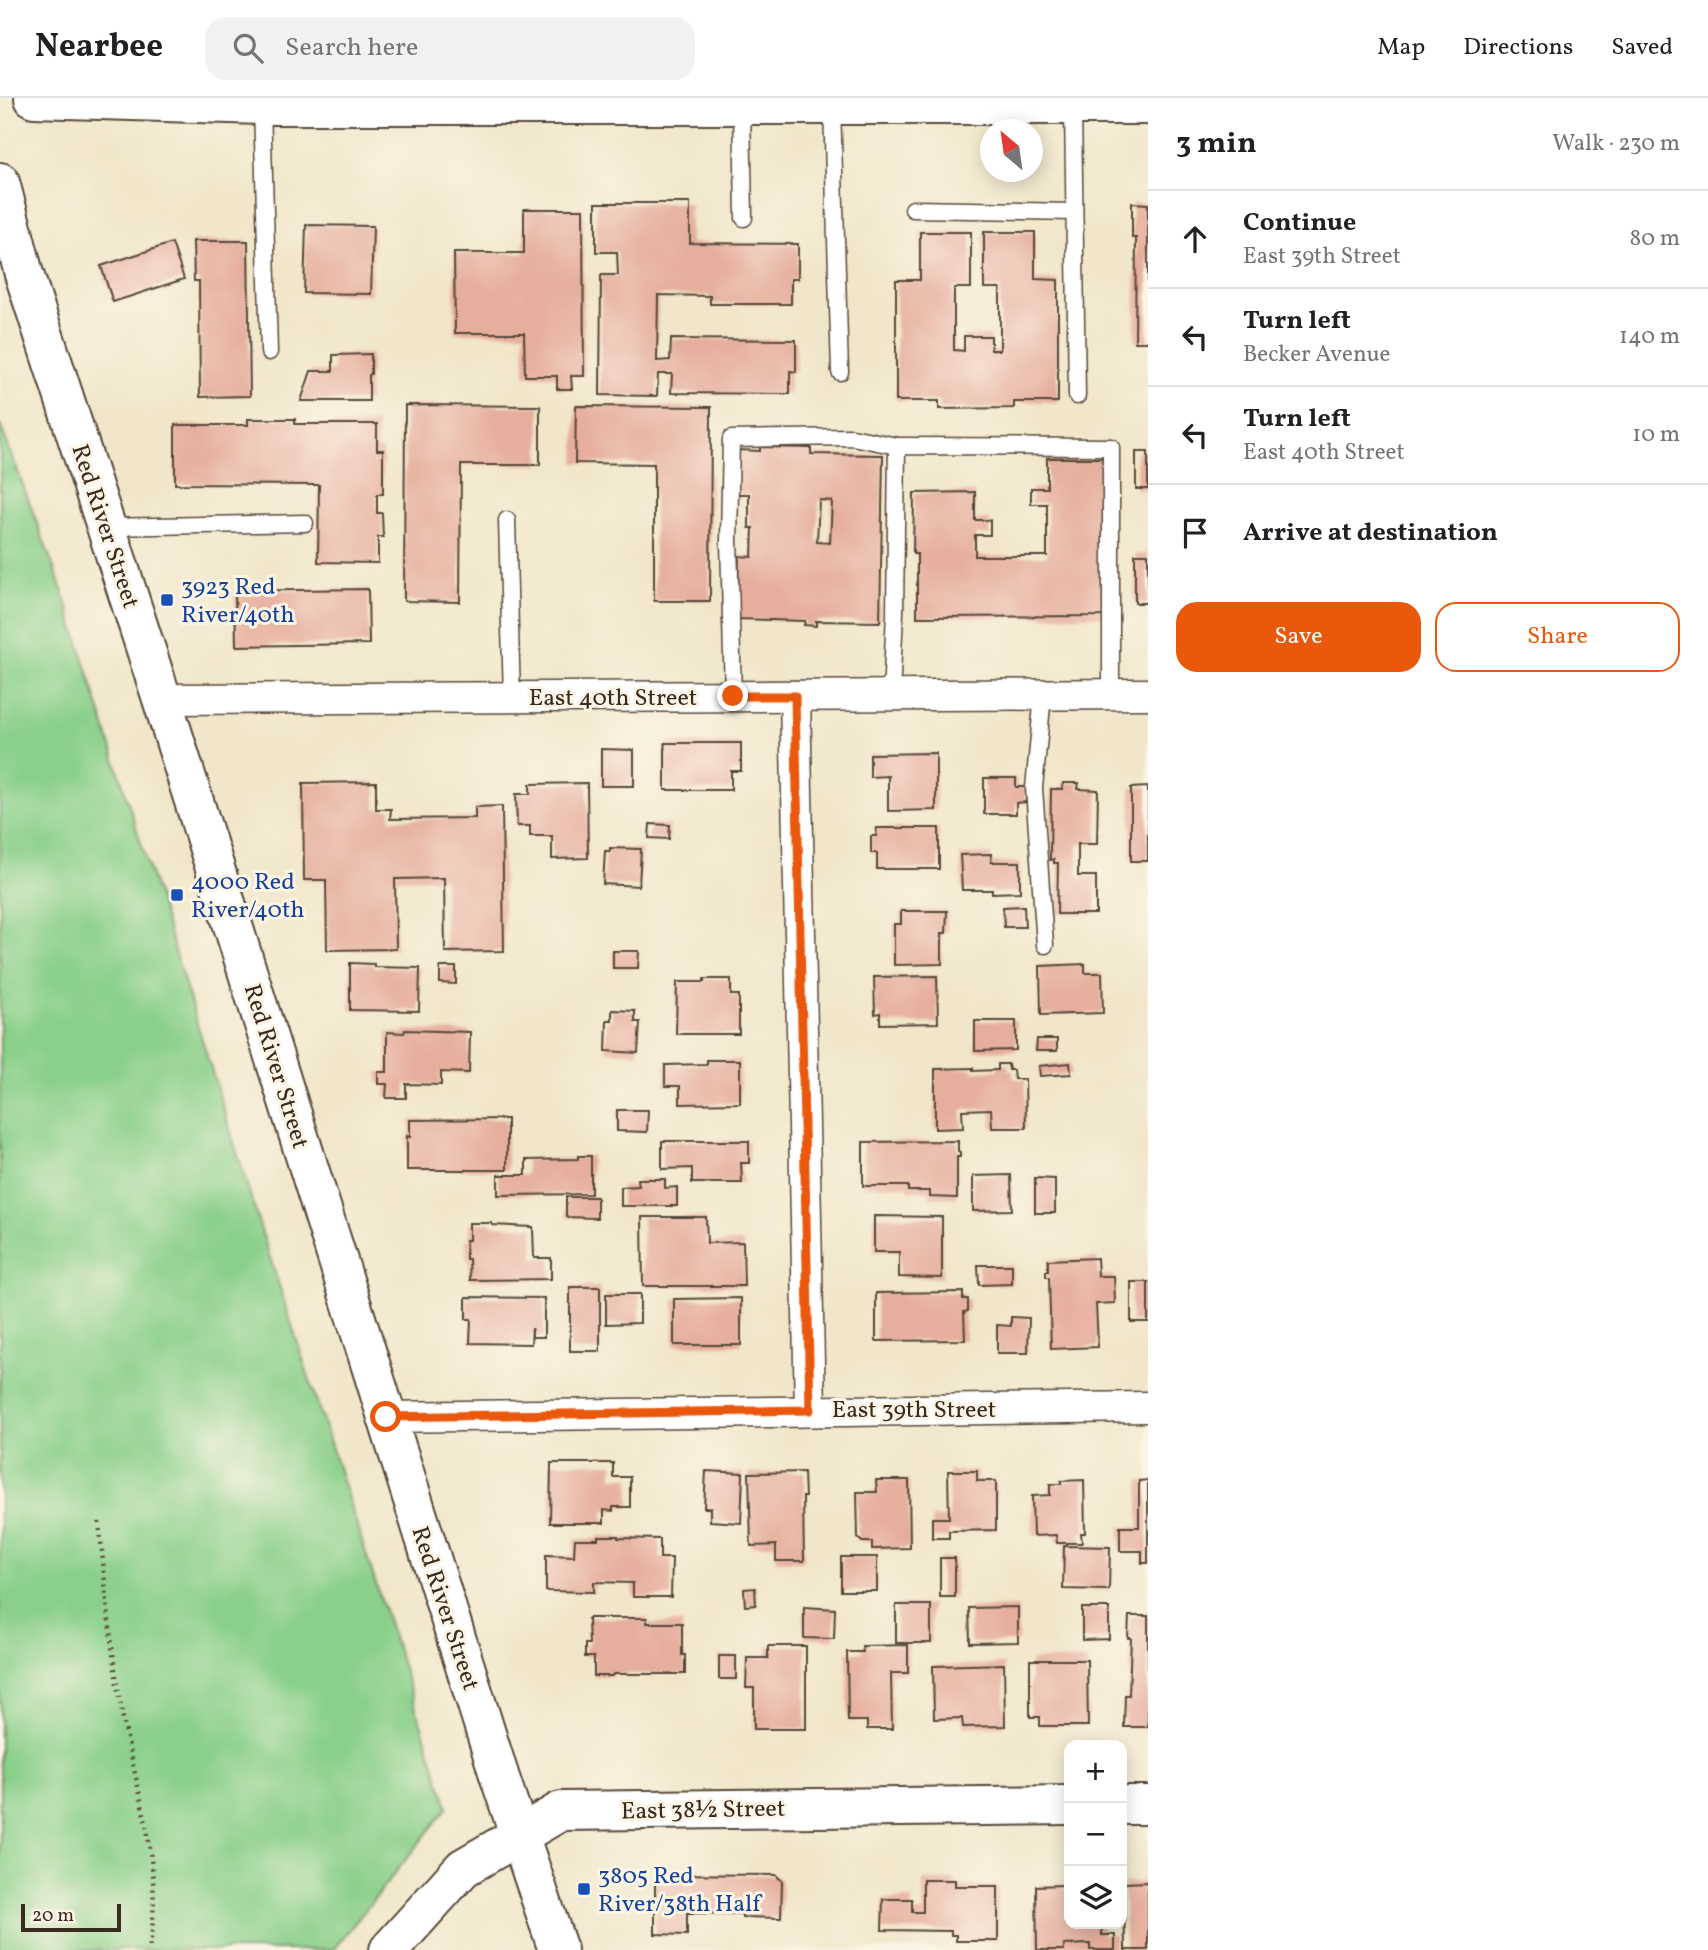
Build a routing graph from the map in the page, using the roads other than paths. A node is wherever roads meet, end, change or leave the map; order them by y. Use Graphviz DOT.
graph roads {
  1 [pos="34,98"];
  2 [pos="561,102"];
  3 [pos="262,105"];
  4 [pos="1148,105"];
  5 [pos="742,106"];
  6 [pos="832,106"];
  7 [pos="1073,106"];
  8 [pos="0,182"];
  9 [pos="913,209"];
  10 [pos="1074,212"];
  11 [pos="744,218"];
  12 [pos="268,352"];
  13 [pos="840,372"];
  14 [pos="1077,396"];
  15 [pos="897,446"];
  16 [pos="507,520"];
  17 [pos="305,523"];
  18 [pos="106,527"];
  19 [pos="1111,694"];
  20 [pos="1148,694"];
  21 [pos="1043,695"];
  22 [pos="733,696"];
  23 [pos="795,696"];
  24 [pos="891,696"];
  25 [pos="512,698"];
  26 [pos="162,699"];
  27 [pos="1045,945"];
  28 [pos="1148,1407"];
  29 [pos="810,1410"];
  30 [pos="386,1417"];
  31 [pos="1064,1805"];
  32 [pos="1127,1805"];
  33 [pos="1148,1805"];
  34 [pos="519,1835"];
  35 [pos="388,1950"];
  36 [pos="558,1950"];
  1 -- 3 [label="street"];
  2 -- 3 [label="street"];
  2 -- 5 [label="street"];
  3 -- 12 [label="lane"];
  4 -- 7 [label="street"];
  5 -- 6 [label="street"];
  5 -- 11 [label="lane"];
  6 -- 7 [label="street"];
  6 -- 13 [label="lane"];
  7 -- 10 [label="lane"];
  8 -- 18 [label="street, Red River Street"];
  9 -- 10 [label="lane"];
  10 -- 14 [label="lane"];
  15 -- 19 [label="lane"];
  15 -- 22 [label="lane"];
  15 -- 24 [label="lane"];
  16 -- 25 [label="lane"];
  17 -- 18 [label="lane"];
  18 -- 26 [label="street, Red River Street"];
  19 -- 20 [label="street, East 40th Street"];
  19 -- 21 [label="street, East 40th Street"];
  21 -- 24 [label="street, East 40th Street"];
  21 -- 27 [label="lane"];
  22 -- 23 [label="street, East 40th Street"];
  22 -- 25 [label="street, East 40th Street"];
  23 -- 24 [label="street, East 40th Street"];
  23 -- 29 [label="street"];
  25 -- 26 [label="street, East 40th Street"];
  26 -- 30 [label="street, Red River Street"];
  28 -- 29 [label="street, East 39th Street"];
  29 -- 30 [label="street, East 39th Street"];
  30 -- 34 [label="street, Red River Street"];
  31 -- 34 [label="street, East 38½ Street"];
  32 -- 33 [label="street"];
  34 -- 35 [label="street, East 38½ Street"];
  34 -- 36 [label="street, Red River Street"];
}
